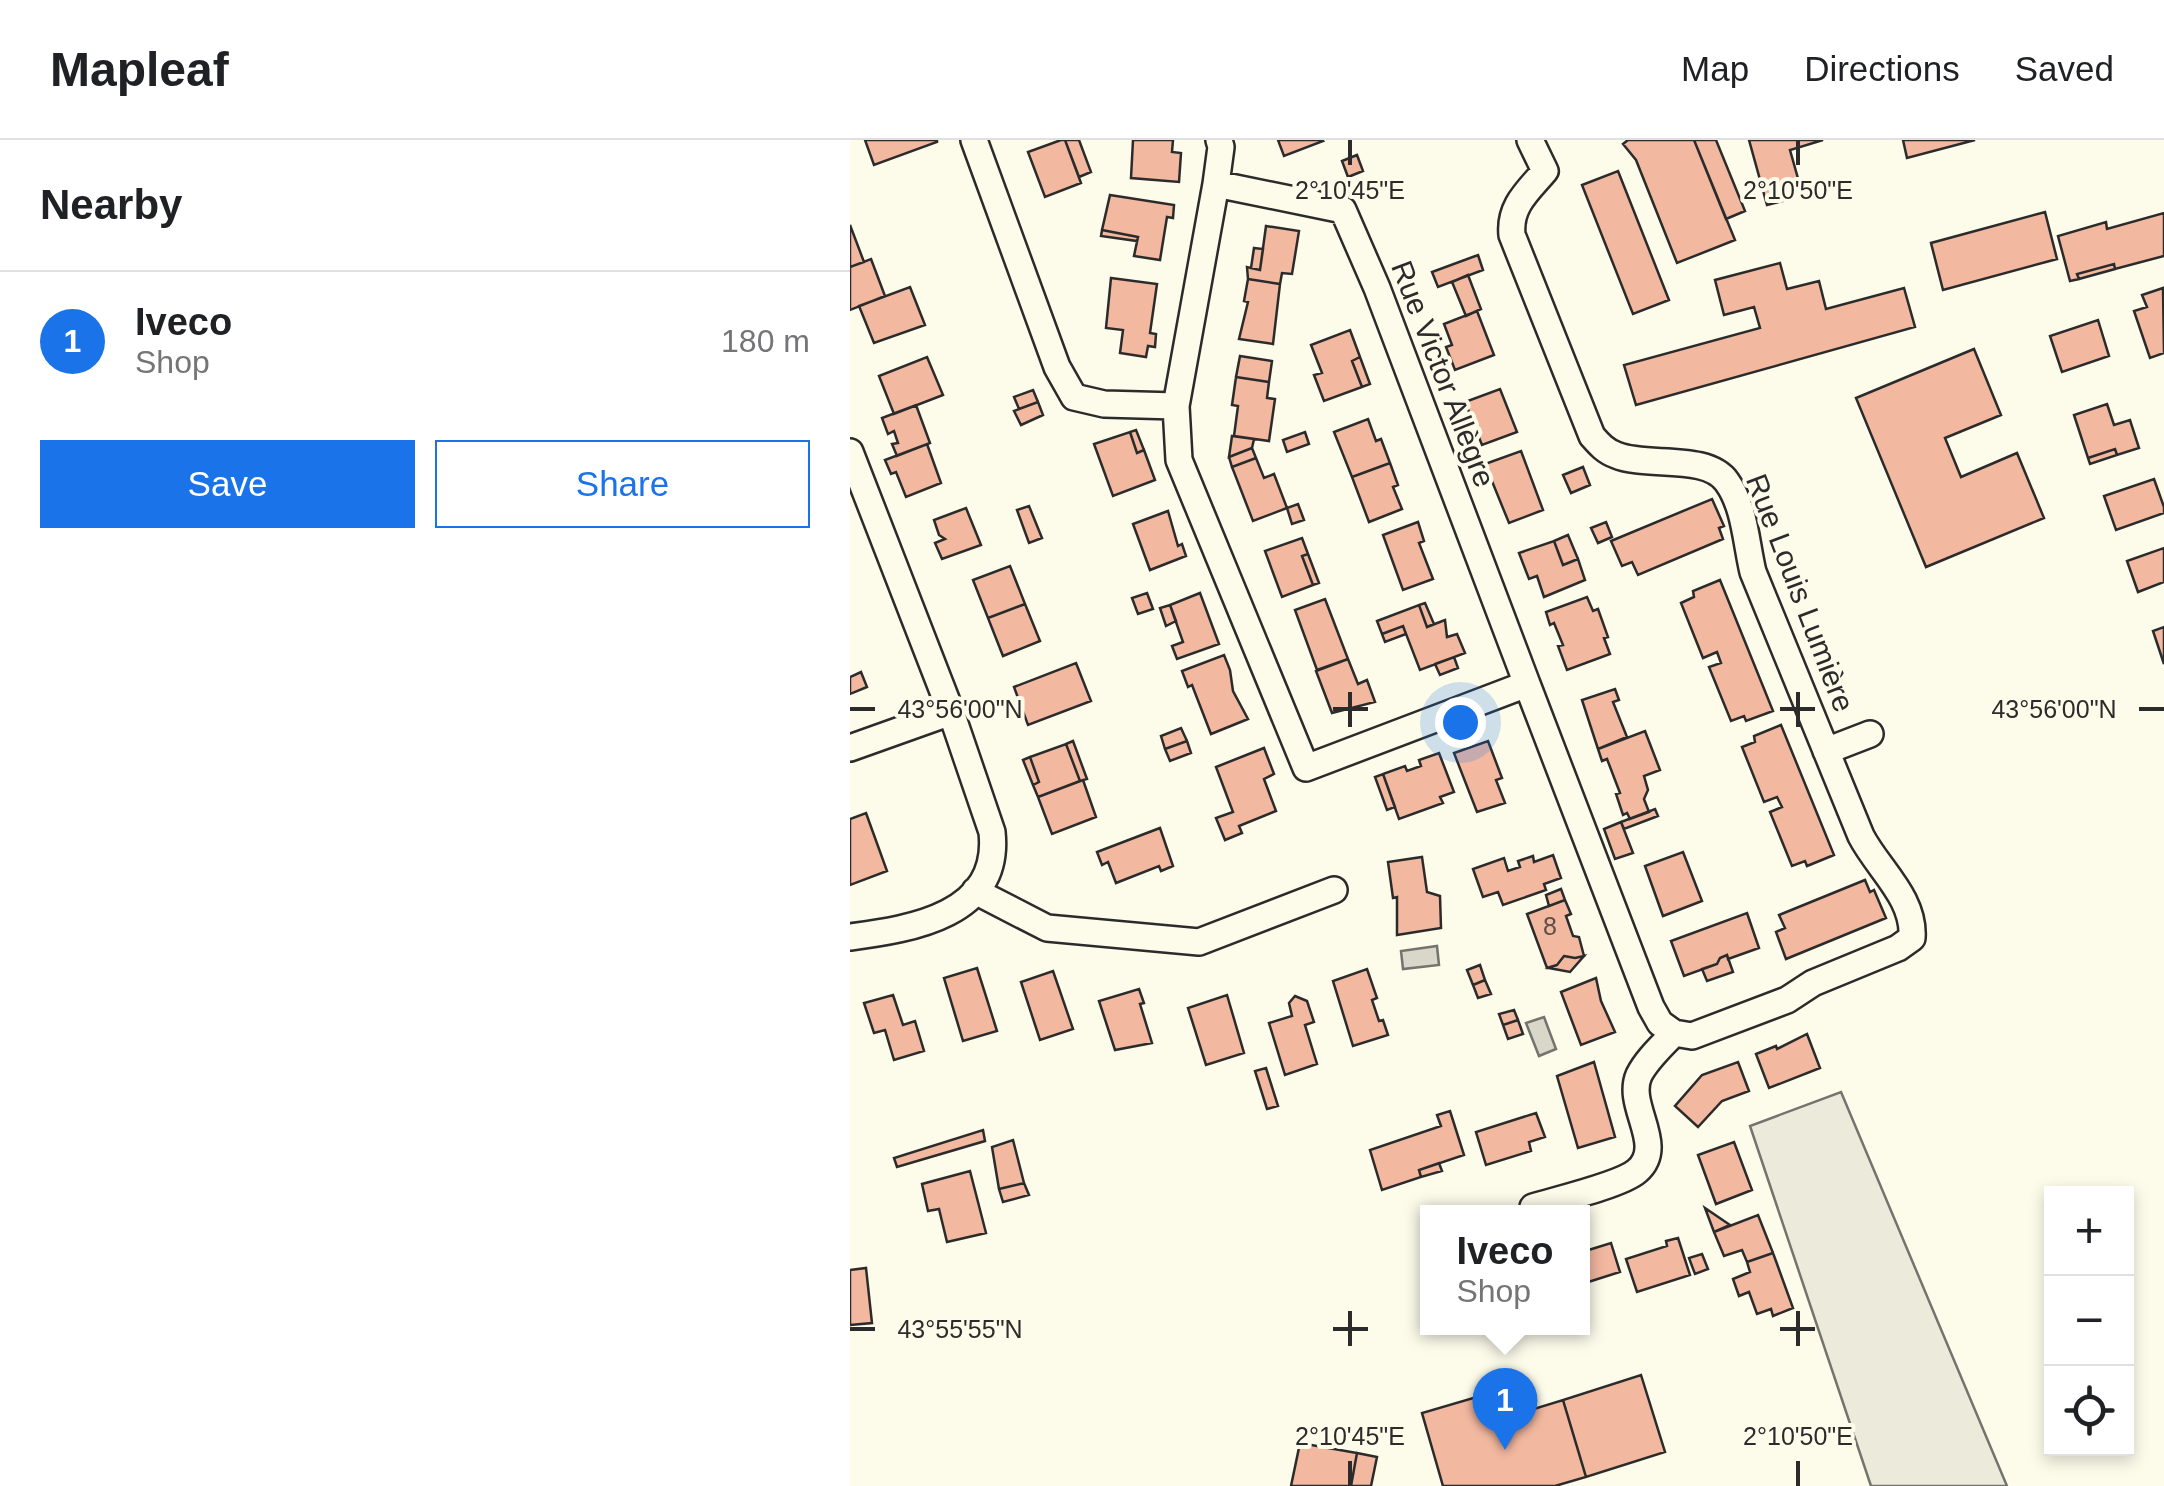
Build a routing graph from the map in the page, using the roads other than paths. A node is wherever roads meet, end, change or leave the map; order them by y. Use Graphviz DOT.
graph roads {
  1 [pos="974,140"];
  2 [pos="1220,140"];
  3 [pos="1530,140"];
  4 [pos="1216,184"];
  5 [pos="1176,406"];
  6 [pos="850,452"];
  7 [pos="1527,684"];
  8 [pos="951,712"];
  9 [pos="1870,734"];
  10 [pos="850,748"];
  11 [pos="1826,751"];
  12 [pos="1334,890"];
  13 [pos="976,891"];
  14 [pos="851,938"];
  15 [pos="1674,1033"];
  16 [pos="1539,1205"];
  1 -- 5 [label="street"];
  2 -- 4 [label="street"];
  3 -- 11 [label="street, Rue Louis Lumière"];
  4 -- 5 [label="street"];
  4 -- 7 [label="street, Rue Victor Allègre"];
  5 -- 7 [label="street"];
  6 -- 8 [label="street"];
  7 -- 15 [label="street, Rue Victor Allègre"];
  8 -- 10 [label="street"];
  8 -- 13 [label="street"];
  9 -- 11 [label="street"];
  11 -- 15 [label="street, Rue Louis Lumière"];
  12 -- 13 [label="street"];
  13 -- 14 [label="street"];
  15 -- 16 [label="street"];
}
